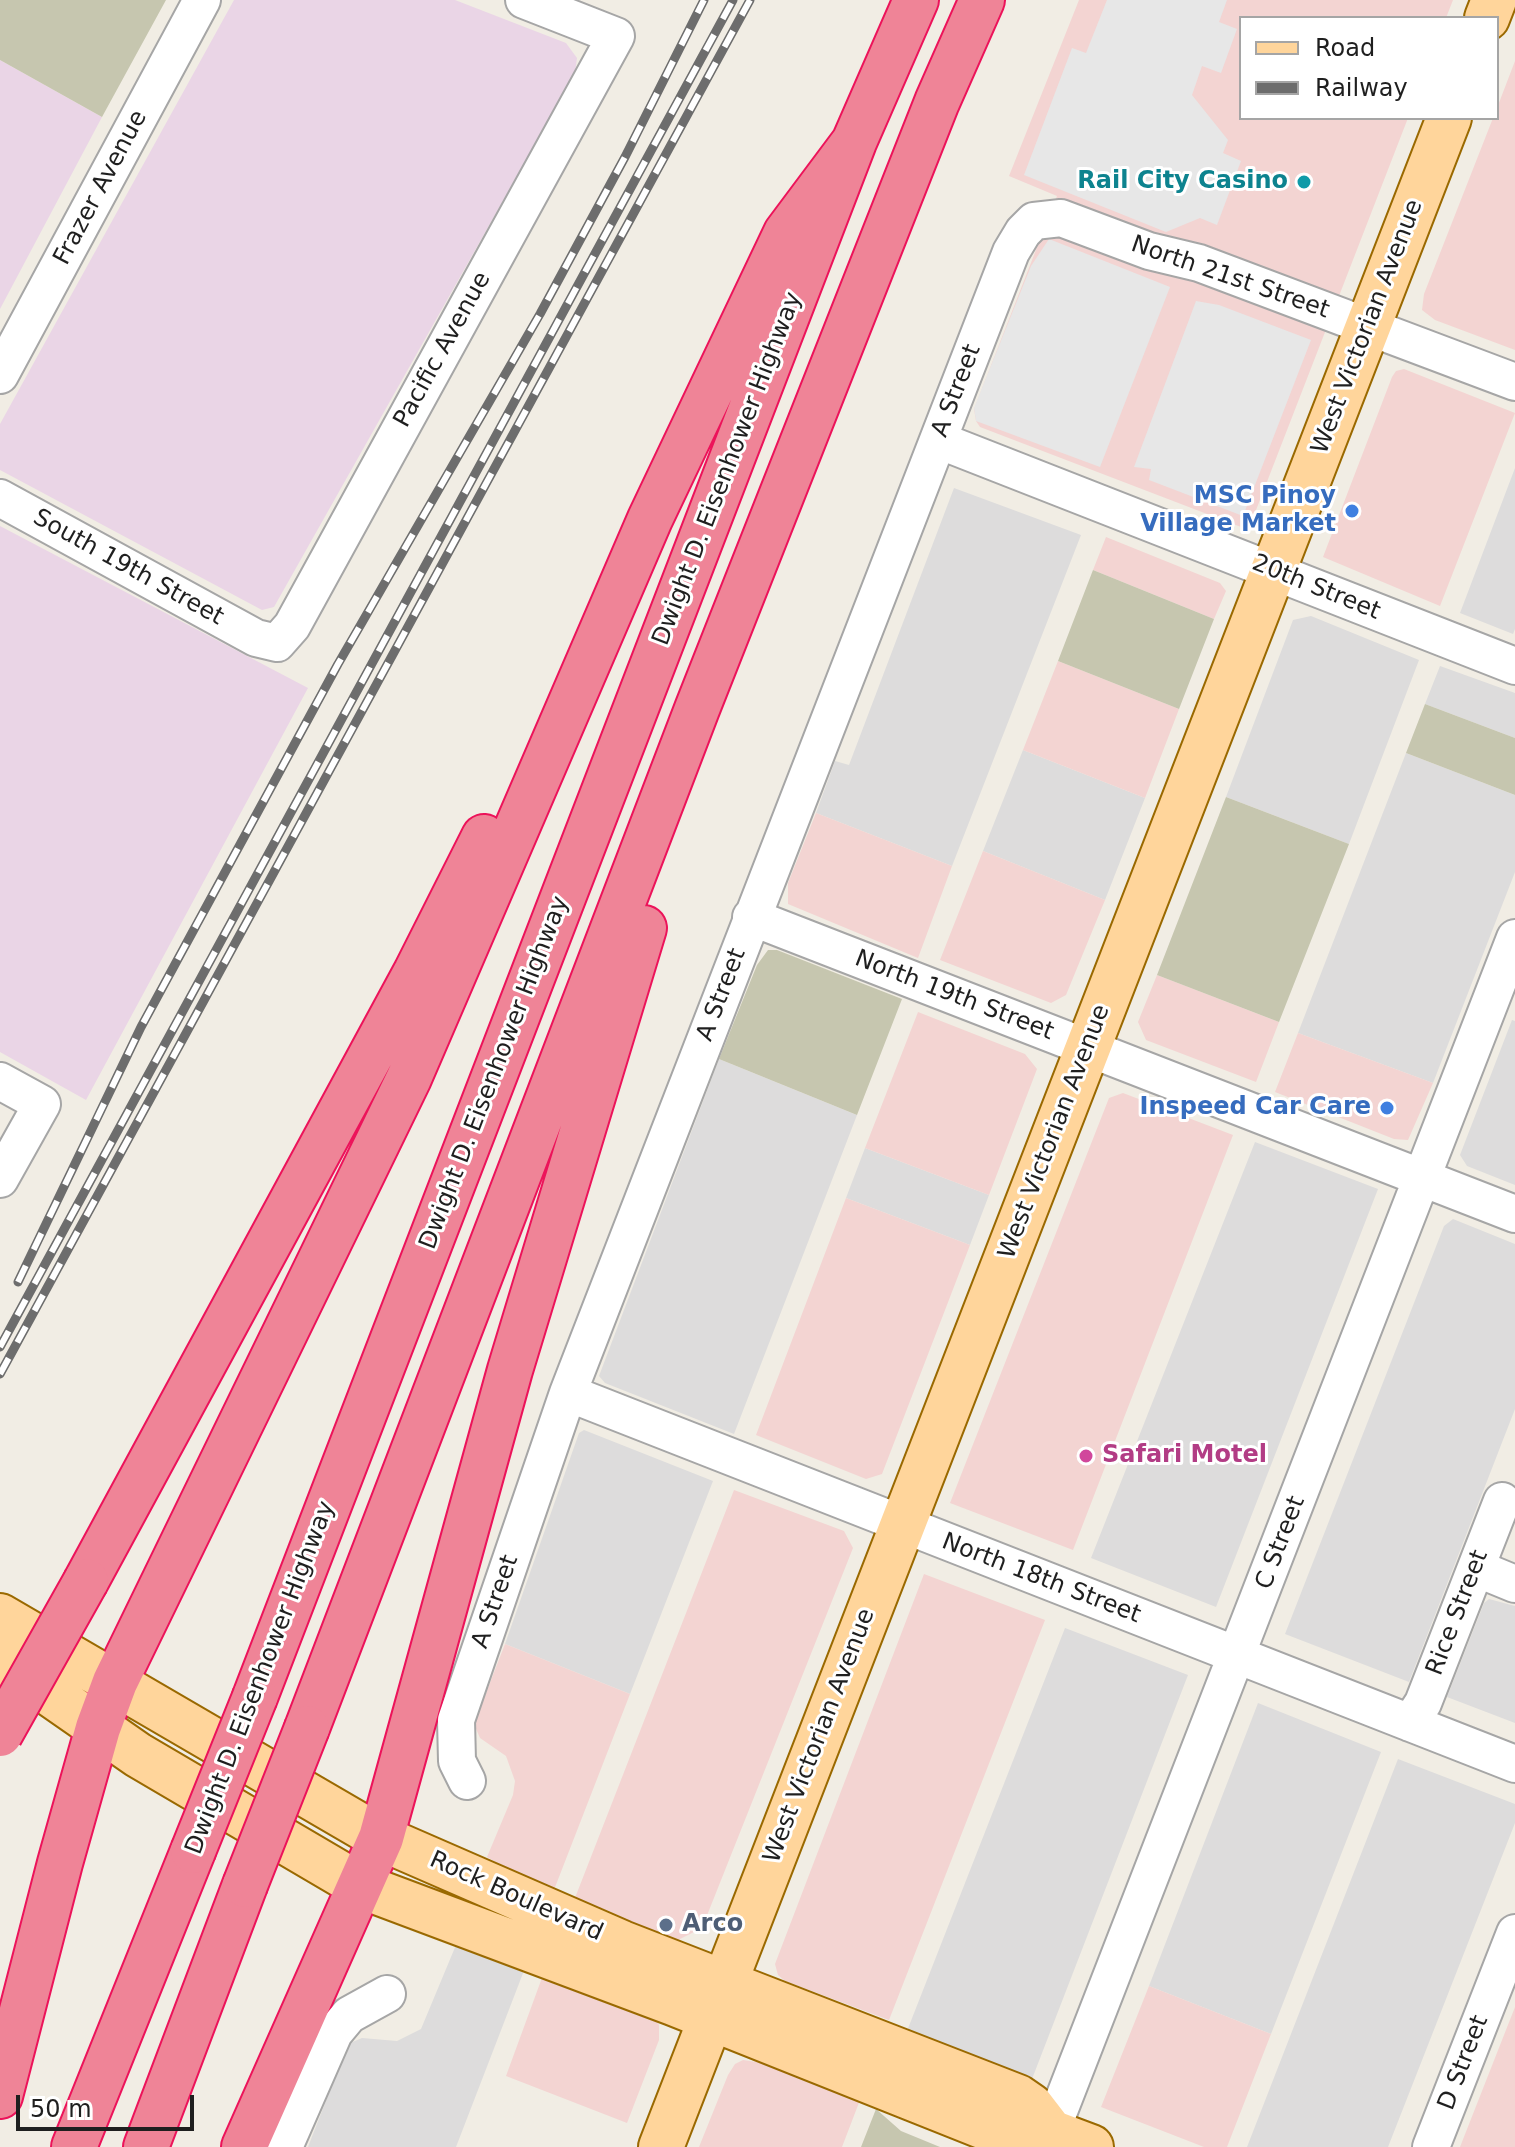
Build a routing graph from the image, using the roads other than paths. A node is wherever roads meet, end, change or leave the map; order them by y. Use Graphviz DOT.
graph roads {
  1 [pos="202,0"];
  2 [pos="524,0"];
  3 [pos="916,0"];
  4 [pos="982,0"];
  5 [pos="1448,120"];
  6 [pos="854,142"];
  7 [pos="1034,221"];
  8 [pos="1368,326"];
  9 [pos="0,375"];
  10 [pos="1515,382"];
  11 [pos="938,440"];
  12 [pos="0,498"];
  13 [pos="1273,570"];
  14 [pos="256,638"];
  15 [pos="1515,666"];
  16 [pos="572,698"];
  17 [pos="697,709"];
  18 [pos="751,917"];
  19 [pos="1515,938"];
  20 [pos="1088,1047"];
  21 [pos="0,1081"];
  22 [pos="1423,1178"];
  23 [pos="0,1179"];
  24 [pos="1515,1214"];
  25 [pos="568,1393"];
  26 [pos="1502,1501"];
  27 [pos="902,1524"];
  28 [pos="1476,1568"];
  29 [pos="1515,1584"];
  30 [pos="0,1616"];
  31 [pos="1237,1655"];
  32 [pos="0,1659"];
  33 [pos="115,1682"];
  34 [pos="1410,1723"];
  35 [pos="98,1728"];
  36 [pos="0,1734"];
  37 [pos="1515,1764"];
  38 [pos="467,1781"];
  39 [pos="381,1838"];
  40 [pos="361,1886"];
  41 [pos="1515,1933"];
  42 [pos="387,1994"];
  43 [pos="718,2000"];
  44 [pos="0,2096"];
  45 [pos="971,2133"];
  46 [pos="1048,2139"];
  47 [pos="74,2147"];
  48 [pos="146,2147"];
  49 [pos="244,2147"];
  50 [pos="284,2147"];
  51 [pos="661,2147"];
  52 [pos="1091,2147"];
  53 [pos="1431,2147"];
  1 -- 9 [label="street, Frazer Avenue"];
  2 -- 14 [label="street, Pacific Avenue"];
  3 -- 6 [label="highway, Dwight D. Eisenhower Highway"];
  4 -- 17 [label="highway"];
  5 -- 8 [label="main road, West Victorian Avenue"];
  6 -- 16 [label="highway"];
  6 -- 47 [label="highway, Dwight D. Eisenhower Highway, bridge"];
  7 -- 8 [label="street, North 21st Street"];
  7 -- 11 [label="street, A Street"];
  8 -- 10 [label="street, North 21st Street"];
  8 -- 13 [label="main road, West Victorian Avenue"];
  11 -- 13 [label="street, 20th Street"];
  11 -- 18 [label="street, A Street"];
  12 -- 14 [label="street, South 19th Street"];
  13 -- 15 [label="street, 20th Street"];
  13 -- 20 [label="main road, West Victorian Avenue"];
  16 -- 33 [label="highway"];
  16 -- 36 [label="highway, bridge"];
  17 -- 39 [label="highway"];
  17 -- 48 [label="highway, bridge"];
  18 -- 20 [label="street, North 19th Street"];
  18 -- 25 [label="street, A Street"];
  19 -- 22 [label="street, C Street"];
  20 -- 22 [label="street, North 19th Street"];
  20 -- 27 [label="main road, West Victorian Avenue"];
  21 -- 23 [label="street"];
  22 -- 24 [label="street, North 19th Street"];
  22 -- 31 [label="street, C Street"];
  25 -- 27 [label="street, North 18th Street"];
  25 -- 38 [label="street, A Street"];
  26 -- 28 [label="street, Rice Street"];
  27 -- 31 [label="street, North 18th Street"];
  27 -- 43 [label="main road, West Victorian Avenue"];
  28 -- 29 [label="street"];
  28 -- 34 [label="street, Rice Street"];
  30 -- 33 [label="main road, Rock Boulevard"];
  31 -- 34 [label="street, North 18th Street"];
  31 -- 46 [label="street, C Street"];
  32 -- 35 [label="main road, Rock Boulevard"];
  33 -- 35 [label="highway"];
  33 -- 39 [label="main road, Rock Boulevard"];
  34 -- 37 [label="street, North 18th Street"];
  35 -- 40 [label="main road, Rock Boulevard"];
  35 -- 44 [label="highway"];
  39 -- 40 [label="highway"];
  39 -- 43 [label="main road, Rock Boulevard"];
  40 -- 43 [label="main road, Rock Boulevard"];
  40 -- 49 [label="highway"];
  41 -- 53 [label="street, D Street"];
  42 -- 50 [label="street"];
  43 -- 45 [label="main road, Rock Boulevard"];
  43 -- 46 [label="main road, Rock Boulevard"];
  43 -- 51 [label="main road, West Victorian Avenue"];
  45 -- 46 [label="main road, Rock Boulevard"];
  46 -- 52 [label="main road, Rock Boulevard"];
}
